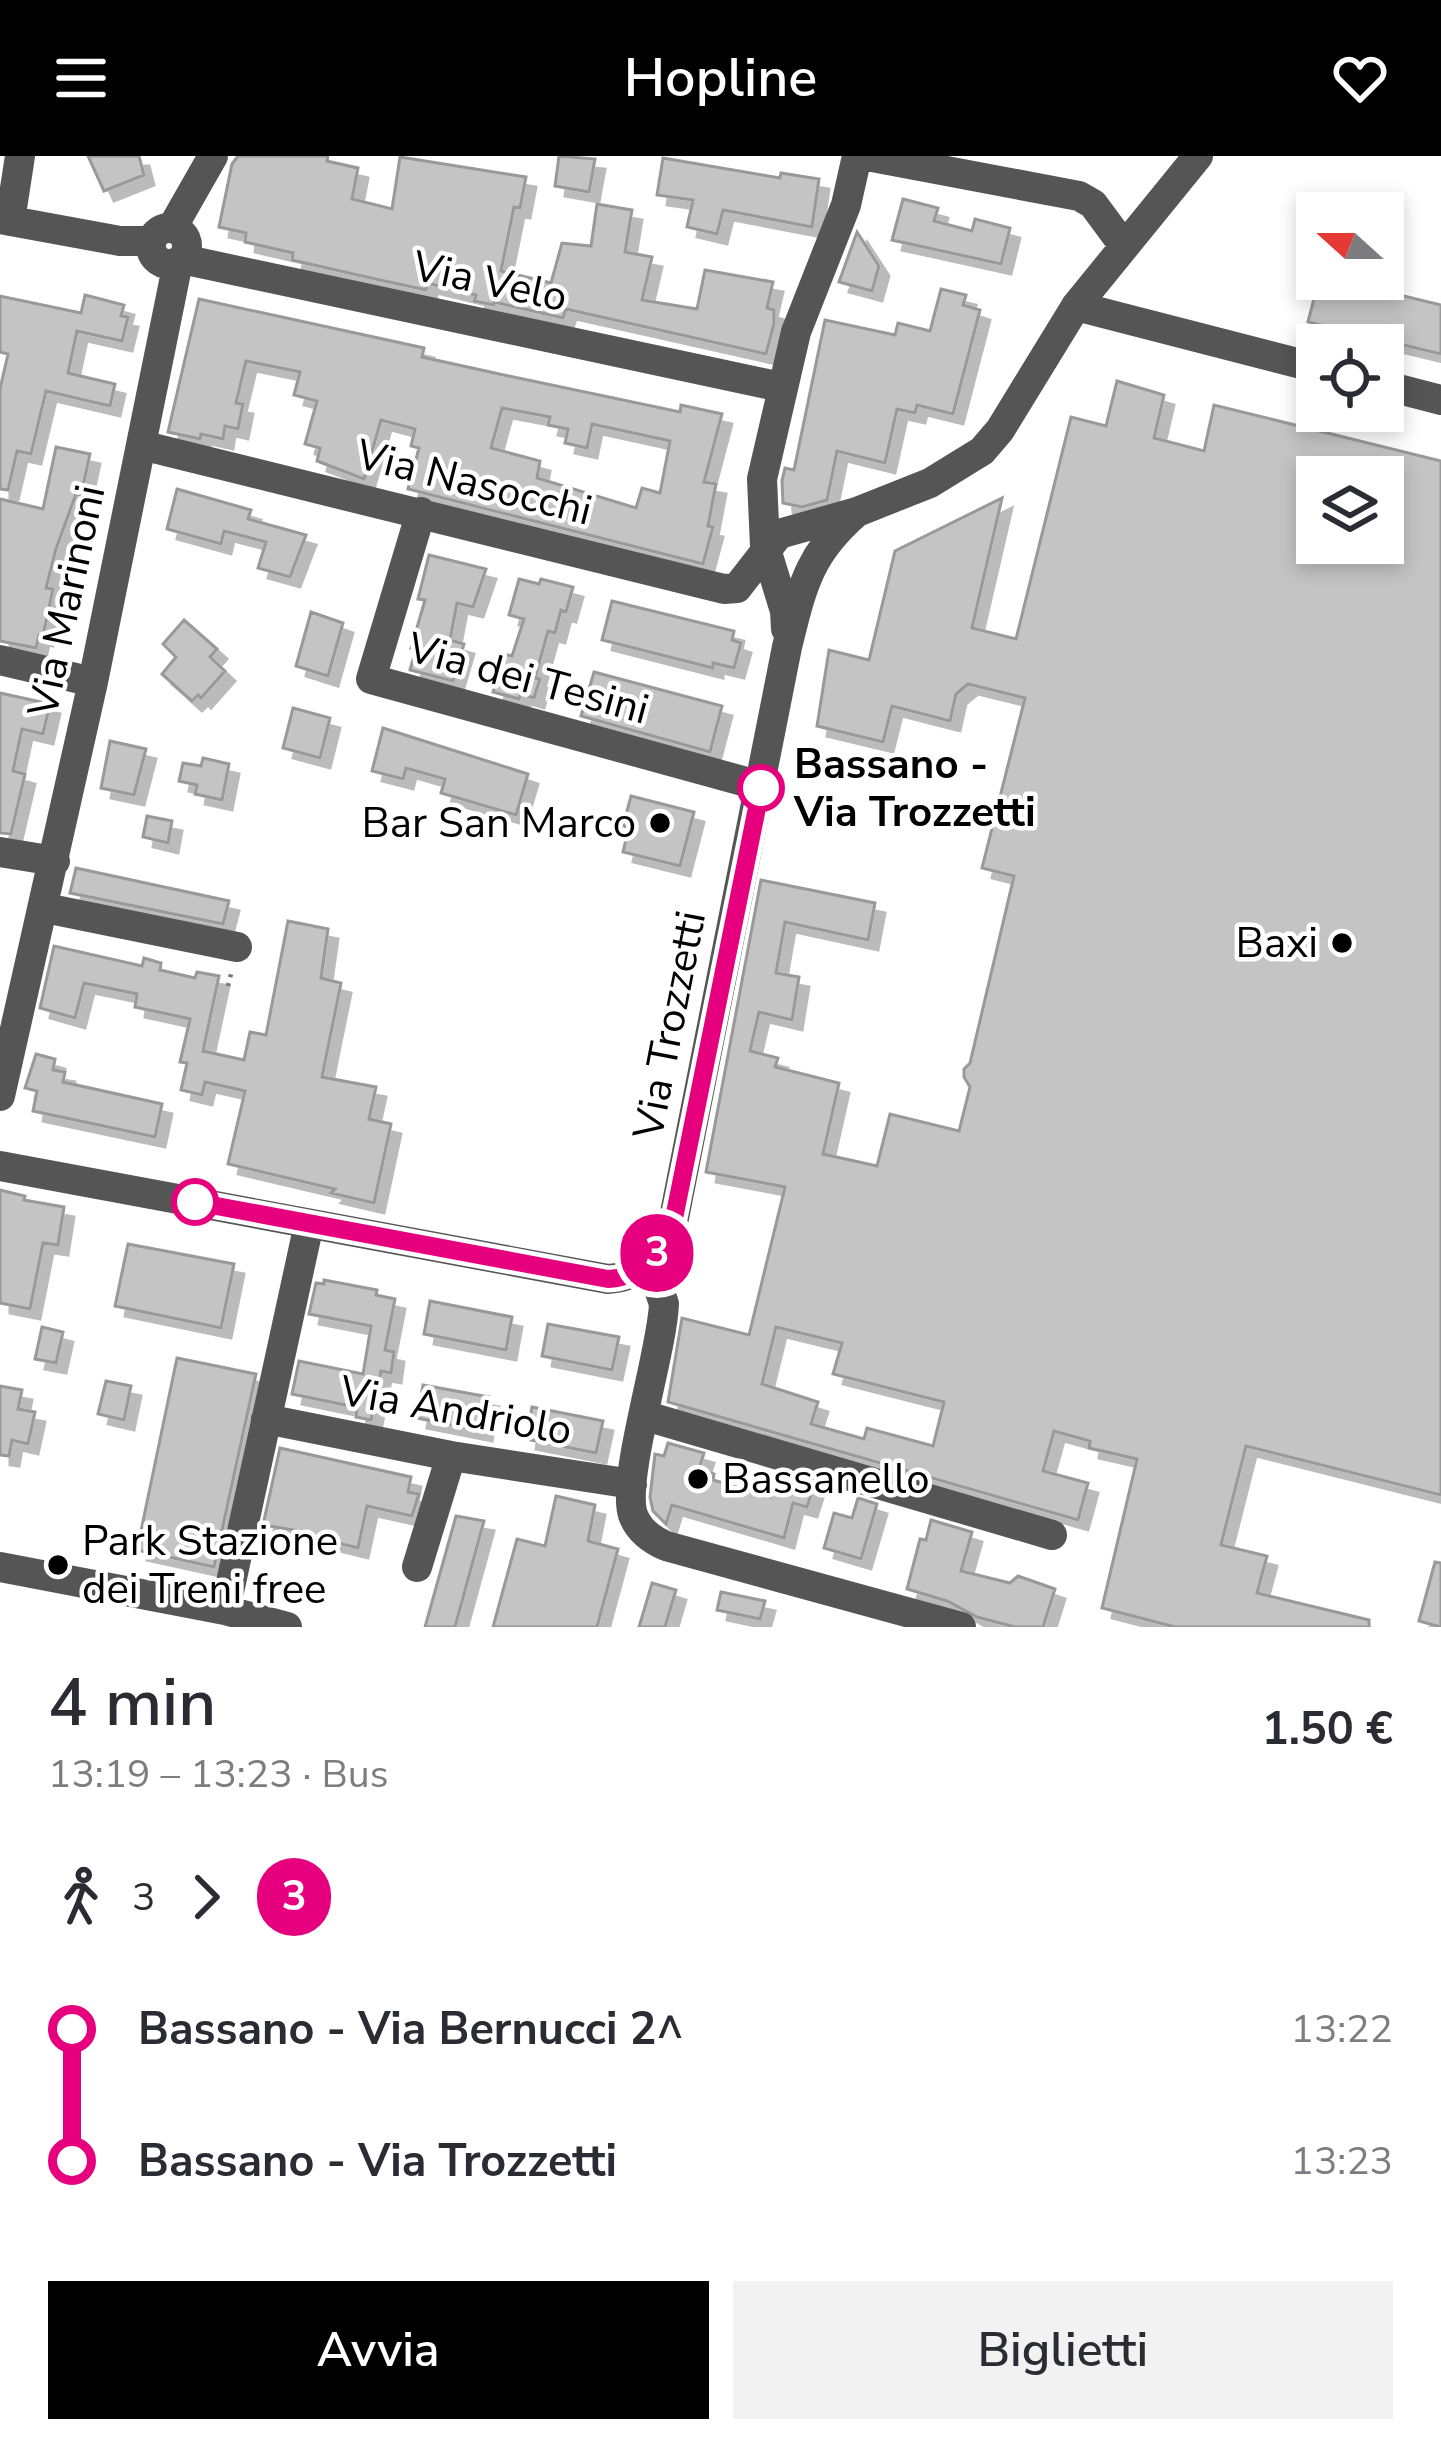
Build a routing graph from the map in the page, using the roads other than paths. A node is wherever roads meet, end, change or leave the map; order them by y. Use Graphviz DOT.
graph roads {
  1 [pos="20,156"];
  2 [pos="213,156"];
  3 [pos="857,156"];
  4 [pos="867,156"];
  5 [pos="1198,156"];
  6 [pos="5,220"];
  7 [pos="161,235"];
  8 [pos="1124,246"];
  9 [pos="180,260"];
  10 [pos="1076,306"];
  11 [pos="1296,363"];
  12 [pos="781,387"];
  13 [pos="1404,390"];
  14 [pos="1441,400"];
  15 [pos="142,445"];
  16 [pos="421,512"];
  17 [pos="857,512"];
  18 [pos="765,546"];
  19 [pos="787,646"];
  20 [pos="0,660"];
  21 [pos="93,682"];
  22 [pos="761,786"];
  23 [pos="0,852"];
  24 [pos="55,861"];
  25 [pos="45,908"];
  26 [pos="237,947"];
  27 [pos="0,1096"];
  28 [pos="0,1166"];
  29 [pos="309,1223"];
  30 [pos="644,1266"];
  31 [pos="646,1416"];
  32 [pos="266,1419"];
  33 [pos="452,1456"];
  34 [pos="632,1484"];
  35 [pos="1052,1535"];
  36 [pos="0,1567"];
  37 [pos="417,1567"];
  38 [pos="225,1610"];
  39 [pos="287,1627"];
  40 [pos="961,1627"];
  1 -- 6 [label="street"];
  2 -- 7 [label="street"];
  3 -- 12 [label="street"];
  4 -- 8 [label="street"];
  5 -- 8 [label="street, Via Trozzetti"];
  6 -- 7 [label="street"];
  7 -- 9 [label="street"];
  8 -- 10 [label="street, Via Trozzetti"];
  9 -- 12 [label="street, Via Velo"];
  9 -- 15 [label="street, Via Marinoni"];
  10 -- 11 [label="street"];
  10 -- 17 [label="street, Via Trozzetti"];
  12 -- 18 [label="street"];
  13 -- 14 [label="street"];
  15 -- 16 [label="street, Via Nasocchi"];
  15 -- 21 [label="street, Via Marinoni"];
  16 -- 18 [label="street, Via Nasocchi"];
  16 -- 22 [label="street, Via dei Tesini"];
  17 -- 18 [label="street, Via Trozzetti"];
  17 -- 19 [label="street, Via Trozzetti"];
  18 -- 19 [label="street"];
  19 -- 22 [label="street, Via Trozzetti"];
  20 -- 21 [label="street"];
  21 -- 24 [label="street, Via Marinoni"];
  22 -- 30 [label="street, Via Trozzetti"];
  23 -- 24 [label="street"];
  24 -- 25 [label="street, Via Marinoni"];
  25 -- 26 [label="street"];
  25 -- 27 [label="street, Via Marinoni"];
  28 -- 29 [label="street"];
  29 -- 30 [label="street"];
  29 -- 32 [label="street"];
  30 -- 31 [label="street"];
  31 -- 34 [label="street"];
  31 -- 35 [label="street"];
  32 -- 33 [label="street, Via Andriolo"];
  32 -- 38 [label="street"];
  33 -- 34 [label="street, Via Andriolo"];
  33 -- 37 [label="street"];
  34 -- 40 [label="street"];
  36 -- 38 [label="street"];
  38 -- 39 [label="street"];
}
